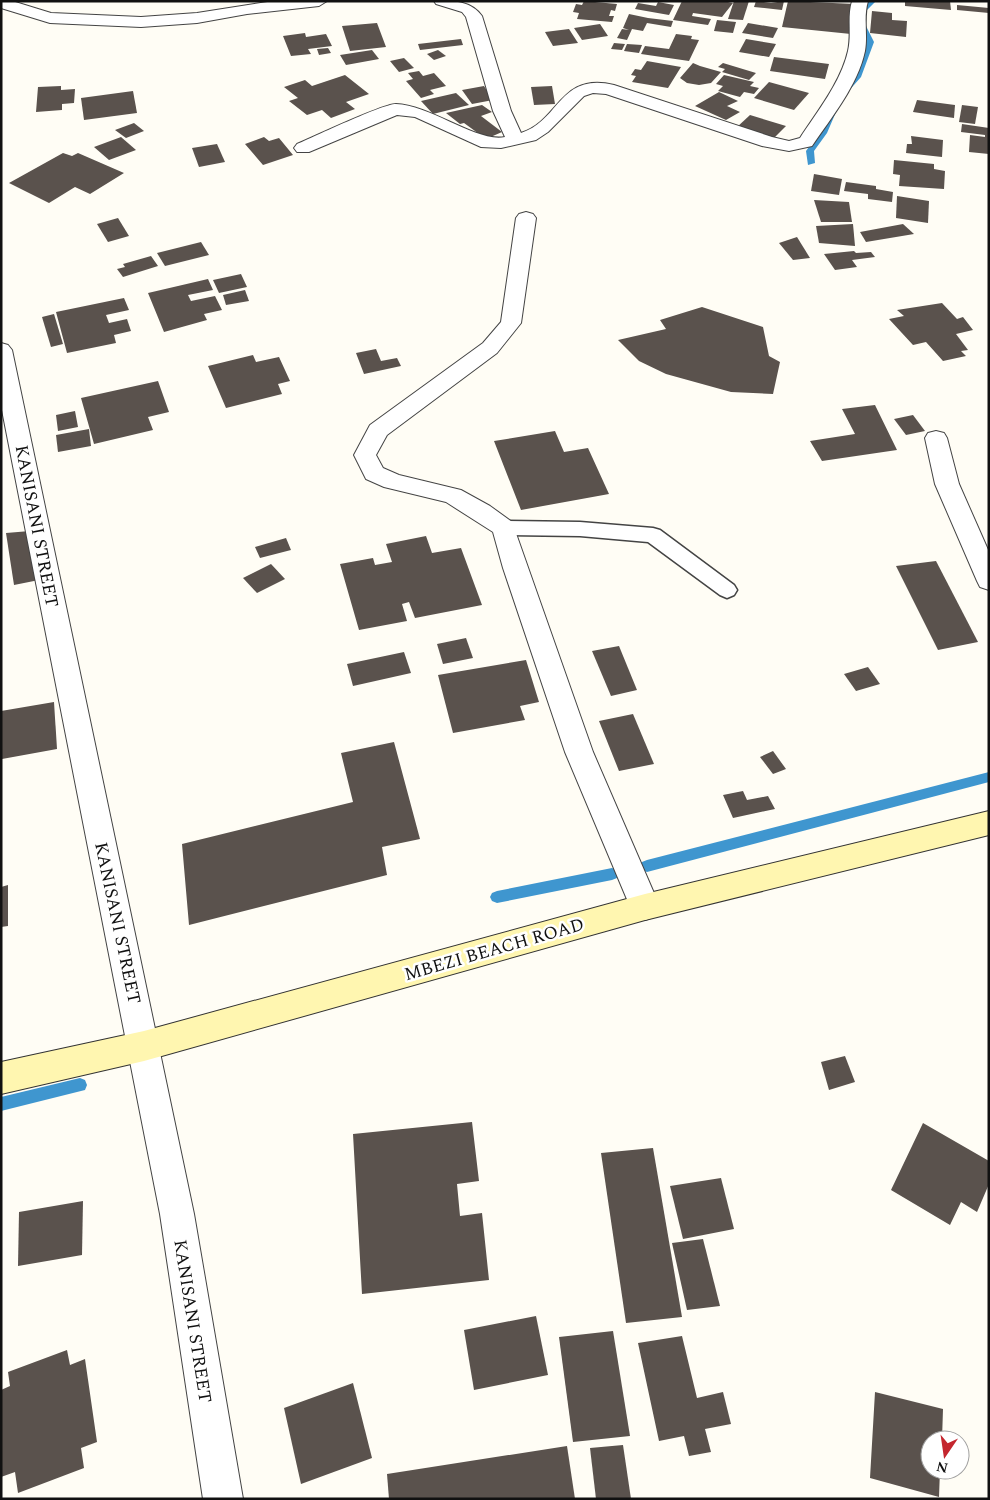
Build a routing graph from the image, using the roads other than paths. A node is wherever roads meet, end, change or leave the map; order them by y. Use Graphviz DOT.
graph roads {
  1 [pos="319,1"];
  2 [pos="442,1"];
  3 [pos="860,1"];
  4 [pos="1,3"];
  5 [pos="515,140"];
  6 [pos="303,148"];
  7 [pos="526,218"];
  8 [pos="1,350"];
  9 [pos="936,438"];
  10 [pos="504,528"];
  11 [pos="989,582"];
  12 [pos="727,590"];
  13 [pos="989,824"];
  14 [pos="645,907"];
  15 [pos="144,1046"];
  16 [pos="1,1078"];
  17 [pos="222,1499"];
  1 -- 4 [label="street"];
  2 -- 5 [label="street"];
  3 -- 5 [label="street"];
  5 -- 6 [label="street"];
  7 -- 10 [label="street"];
  8 -- 15 [label="street, KANISANI STREET"];
  9 -- 11 [label="street"];
  10 -- 12 [label="lane"];
  10 -- 14 [label="street"];
  13 -- 14 [label="main road, MBEZI BEACH ROAD"];
  14 -- 15 [label="main road, MBEZI BEACH ROAD"];
  15 -- 16 [label="main road, MBEZI BEACH ROAD"];
  15 -- 17 [label="street, KANISANI STREET"];
}
